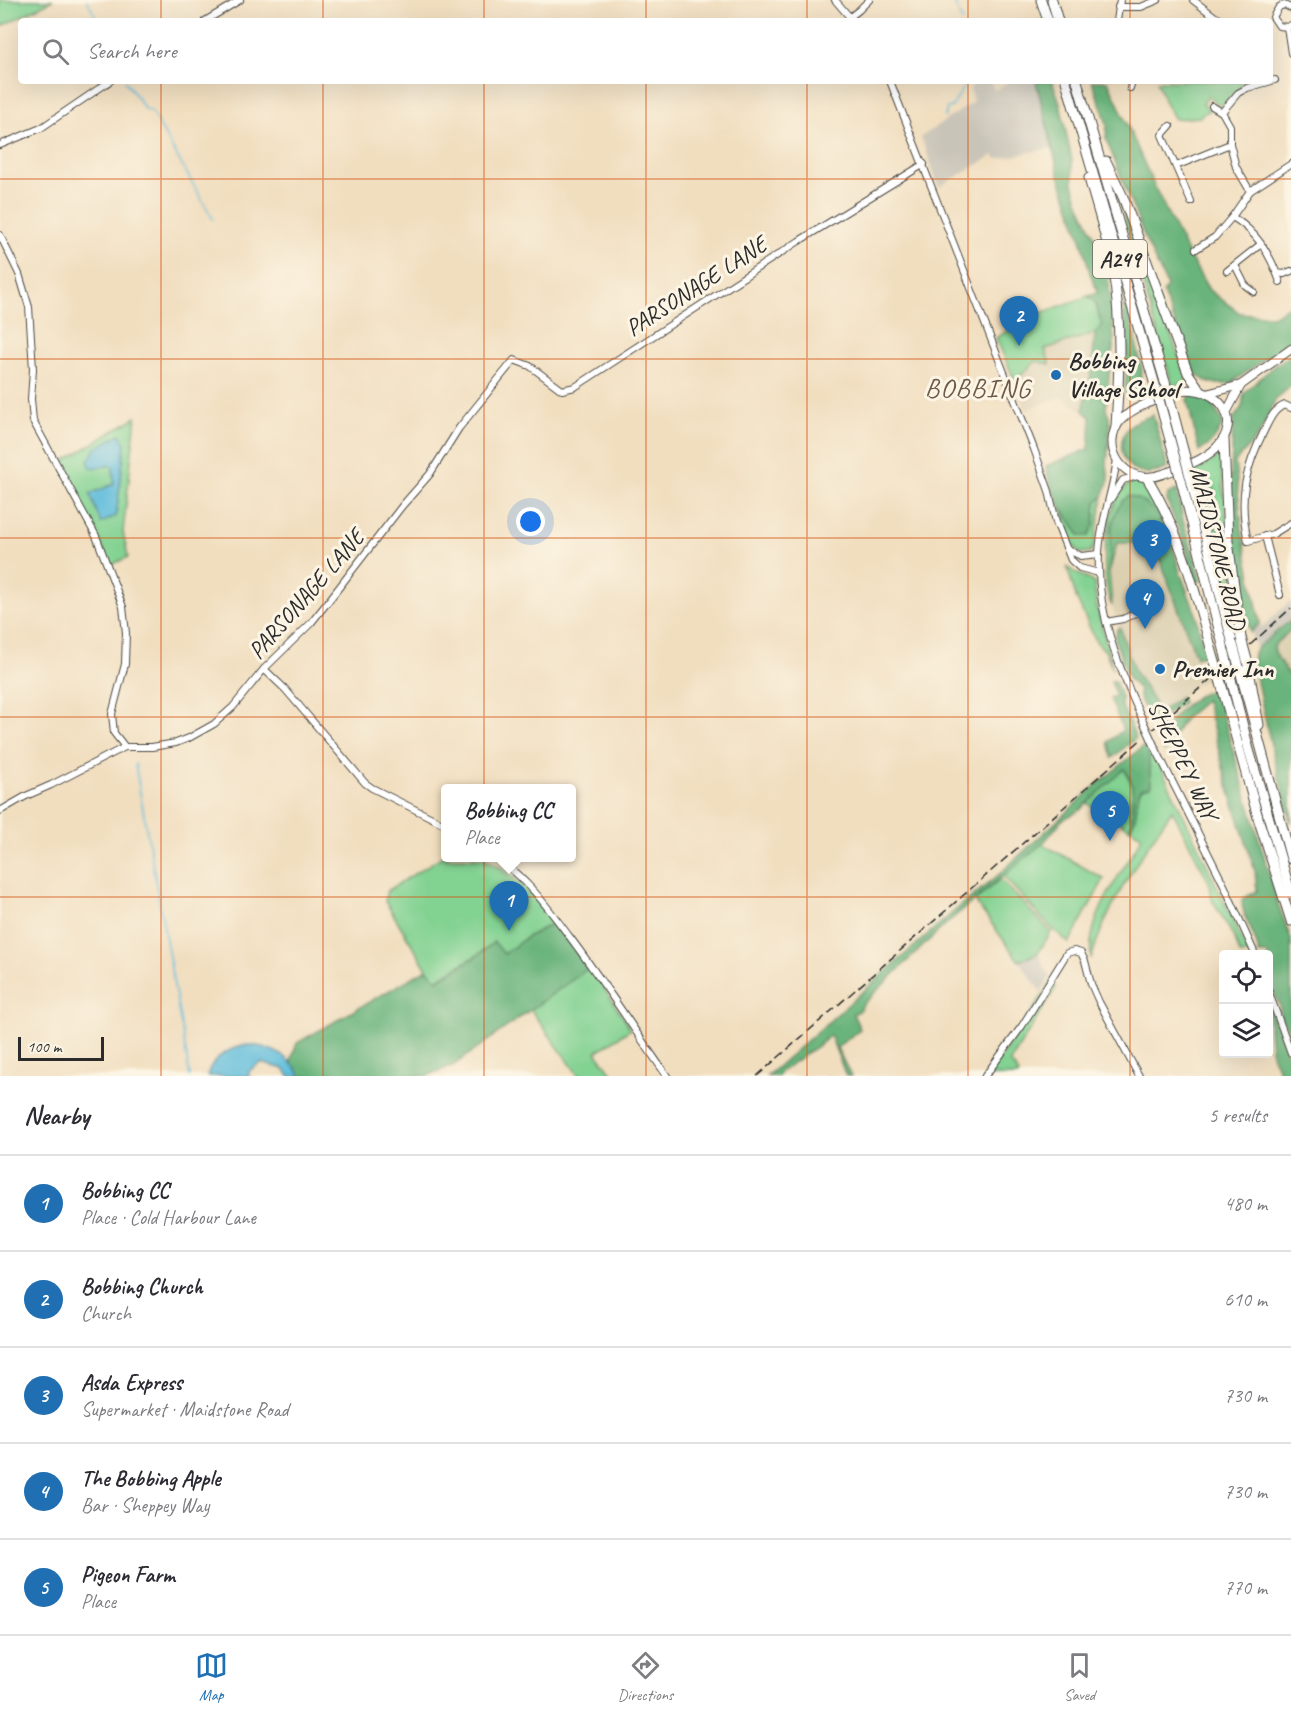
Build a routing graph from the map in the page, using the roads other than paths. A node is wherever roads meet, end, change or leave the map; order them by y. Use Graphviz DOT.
graph roads {
  1 [pos="240,0"];
  2 [pos="835,0"];
  3 [pos="869,0"];
  4 [pos="1041,0"];
  5 [pos="1052,0"];
  6 [pos="1120,0"];
  7 [pos="1158,0"];
  8 [pos="1193,0"];
  9 [pos="1281,3"];
  10 [pos="1118,8"];
  11 [pos="1291,8"];
  12 [pos="210,18"];
  13 [pos="850,18"];
  14 [pos="852,18"];
  15 [pos="1047,18"];
  16 [pos="1057,18"];
  17 [pos="1117,18"];
  18 [pos="1212,18"];
  19 [pos="1273,18"];
  20 [pos="1273,22"];
  21 [pos="1289,26"];
  22 [pos="1291,53"];
  23 [pos="106,84"];
  24 [pos="891,84"];
  25 [pos="1067,84"];
  26 [pos="1078,84"];
  27 [pos="1249,84"];
  28 [pos="1212,106"];
  29 [pos="1222,112"];
  30 [pos="1170,126"];
  31 [pos="1081,133"];
  32 [pos="1094,134"];
  33 [pos="1154,135"];
  34 [pos="1162,135"];
  35 [pos="1230,144"];
  36 [pos="0,145"];
  37 [pos="924,164"];
  38 [pos="1291,164"];
  39 [pos="1176,166"];
  40 [pos="1250,190"];
  41 [pos="1191,202"];
  42 [pos="1232,217"];
  43 [pos="0,235"];
  44 [pos="1261,244"];
  45 [pos="1196,249"];
  46 [pos="1235,265"];
  47 [pos="1227,271"];
  48 [pos="1291,271"];
  49 [pos="1277,273"];
  50 [pos="1280,282"];
  51 [pos="1254,292"];
  52 [pos="1291,349"];
  53 [pos="1160,383"];
  54 [pos="1241,385"];
  55 [pos="1200,390"];
  56 [pos="1210,393"];
  57 [pos="1291,408"];
  58 [pos="1226,413"];
  59 [pos="1116,427"];
  60 [pos="1224,439"];
  61 [pos="1117,458"];
  62 [pos="1134,477"];
  63 [pos="1147,478"];
  64 [pos="1186,478"];
  65 [pos="1107,504"];
  66 [pos="1291,524"];
  67 [pos="1266,536"];
  68 [pos="1067,550"];
  69 [pos="1099,554"];
  70 [pos="1099,573"];
  71 [pos="1280,595"];
  72 [pos="1140,611"];
  73 [pos="1106,622"];
  74 [pos="1237,642"];
  75 [pos="264,669"];
  76 [pos="125,747"];
  77 [pos="1260,749"];
  78 [pos="0,811"];
  79 [pos="441,822"];
  80 [pos="1291,859"];
  81 [pos="503,862"];
  82 [pos="1291,894"];
  83 [pos="1291,921"];
  84 [pos="1253,950"];
  85 [pos="1273,1001"];
  86 [pos="1291,1053"];
  87 [pos="667,1076"];
  88 [pos="985,1076"];
  89 [pos="1139,1076"];
  1 -- 12 [label="street"];
  2 -- 13 [label="street"];
  3 -- 14 [label="street"];
  4 -- 15 [label="highway"];
  5 -- 16 [label="highway"];
  6 -- 10 [label="street"];
  7 -- 10 [label="street"];
  8 -- 18 [label="street"];
  9 -- 11 [label="street"];
  9 -- 19 [label="street"];
  10 -- 17 [label="street"];
  20 -- 21 [label="street"];
  21 -- 22 [label="street"];
  23 -- 36 [label="street"];
  24 -- 37 [label="street"];
  25 -- 31 [label="highway, A249"];
  26 -- 32 [label="highway, A249"];
  27 -- 29 [label="street"];
  28 -- 29 [label="street"];
  29 -- 35 [label="street"];
  30 -- 34 [label="street"];
  31 -- 53 [label="highway, A249"];
  31 -- 59 [label="highway"];
  32 -- 53 [label="highway, A249"];
  32 -- 55 [label="highway"];
  33 -- 34 [label="street"];
  34 -- 39 [label="street"];
  35 -- 39 [label="street"];
  35 -- 40 [label="street"];
  37 -- 68 [label="street"];
  37 -- 75 [label="street, PARSONAGE LANE"];
  38 -- 40 [label="street"];
  39 -- 41 [label="street"];
  40 -- 42 [label="street"];
  42 -- 44 [label="street"];
  42 -- 45 [label="street"];
  43 -- 76 [label="street"];
  44 -- 46 [label="street"];
  44 -- 49 [label="street"];
  46 -- 47 [label="street"];
  46 -- 51 [label="street"];
  48 -- 49 [label="street"];
  49 -- 50 [label="street"];
  52 -- 54 [label="main road"];
  53 -- 64 [label="highway, MAIDSTONE ROAD / A249, bridge"];
  54 -- 56 [label="main road"];
  54 -- 58 [label="main road"];
  55 -- 56 [label="main road"];
  55 -- 59 [label="main road"];
  56 -- 58 [label="main road"];
  57 -- 67 [label="street"];
  58 -- 60 [label="main road"];
  59 -- 61 [label="main road"];
  60 -- 63 [label="main road"];
  60 -- 74 [label="highway"];
  61 -- 62 [label="main road"];
  61 -- 65 [label="street, SHEPPEY WAY"];
  62 -- 63 [label="main road"];
  62 -- 65 [label="street, SHEPPEY WAY"];
  63 -- 83 [label="highway, bridge"];
  64 -- 74 [label="highway, MAIDSTONE ROAD / A249"];
  64 -- 82 [label="highway, MAIDSTONE ROAD / A249, bridge"];
  65 -- 69 [label="street, SHEPPEY WAY"];
  66 -- 67 [label="street"];
  67 -- 71 [label="street"];
  68 -- 69 [label="street"];
  68 -- 70 [label="street"];
  69 -- 70 [label="street, SHEPPEY WAY"];
  70 -- 73 [label="street, SHEPPEY WAY"];
  72 -- 73 [label="street"];
  73 -- 84 [label="street, SHEPPEY WAY, bridge"];
  74 -- 77 [label="highway, MAIDSTONE ROAD / A249, bridge"];
  74 -- 77 [label="highway, bridge"];
  75 -- 76 [label="street, PARSONAGE LANE"];
  75 -- 79 [label="street"];
  76 -- 78 [label="street"];
  77 -- 80 [label="highway, MAIDSTONE ROAD / A249"];
  81 -- 87 [label="street"];
  85 -- 86 [label="street"];
  88 -- 89 [label="street"];
}
